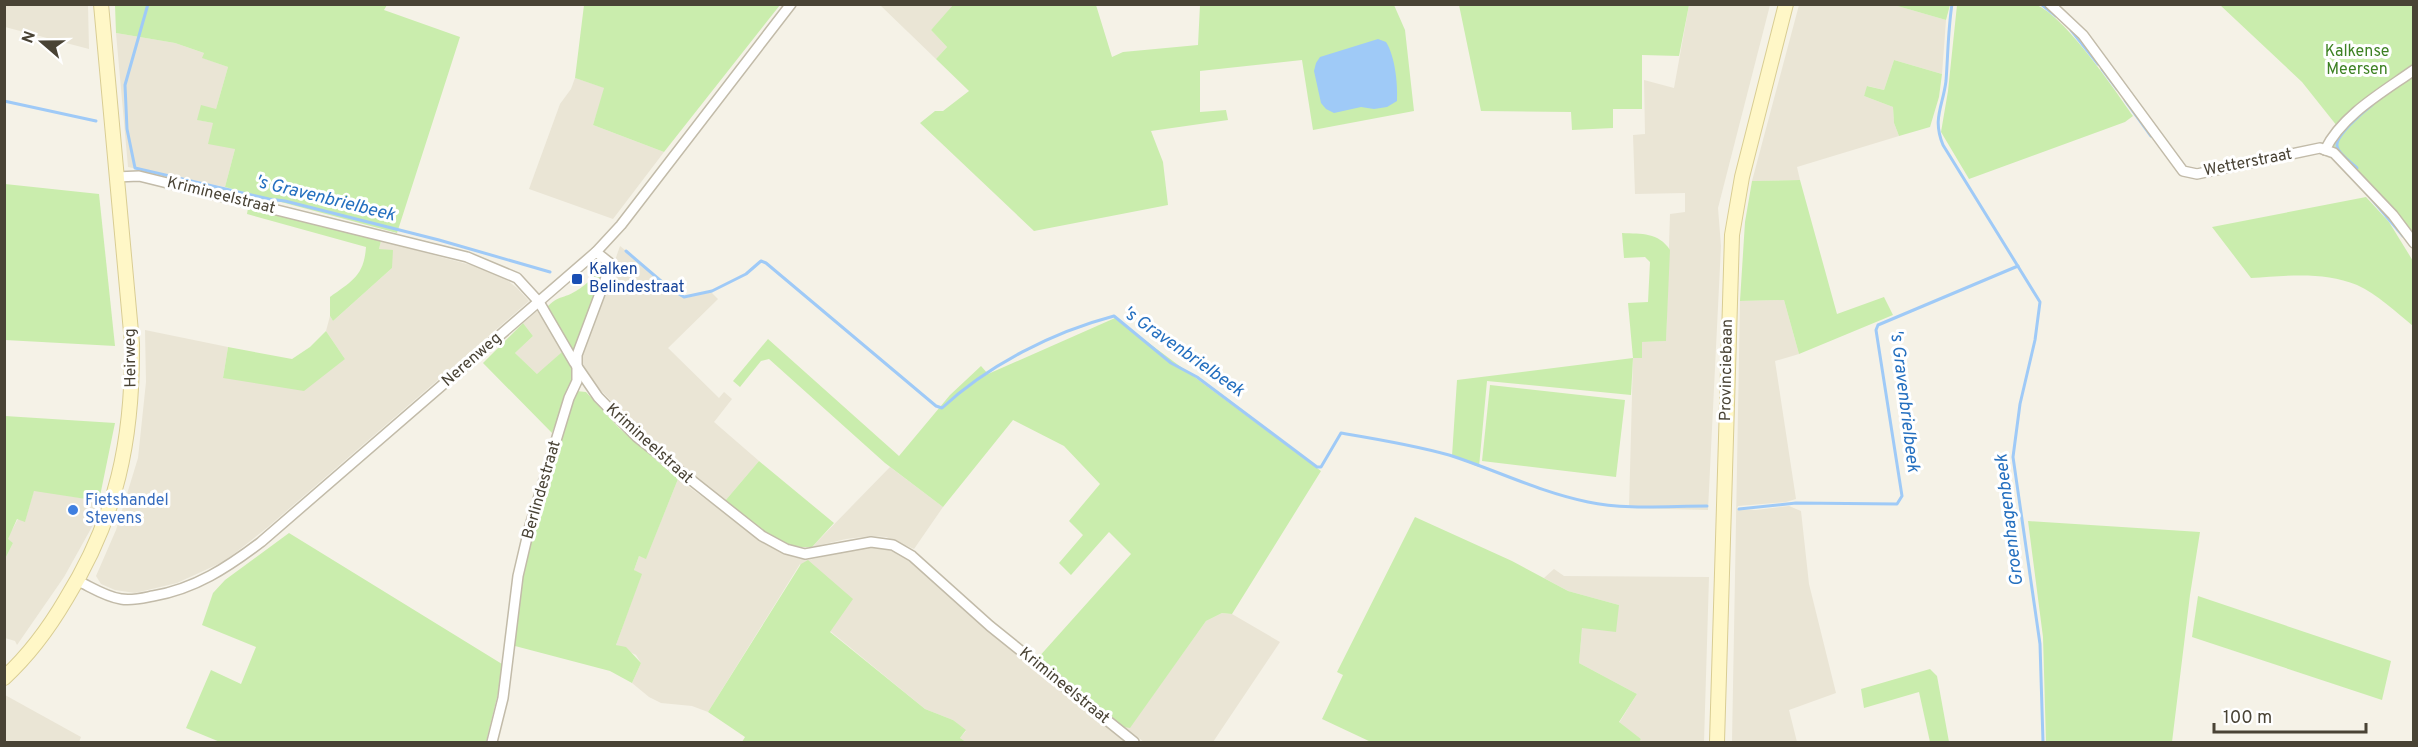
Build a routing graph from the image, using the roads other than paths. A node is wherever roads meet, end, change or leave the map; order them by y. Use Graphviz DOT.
graph roads {
  1 [pos="101,4"];
  2 [pos="791,4"];
  3 [pos="1786,4"];
  4 [pos="2050,4"];
  5 [pos="2414,70"];
  6 [pos="2325,150"];
  7 [pos="116,177"];
  8 [pos="2414,243"];
  9 [pos="596,252"];
  10 [pos="539,302"];
  11 [pos="578,370"];
  12 [pos="78,580"];
  13 [pos="4,678"];
  14 [pos="492,742"];
  15 [pos="1134,742"];
  16 [pos="1717,742"];
  1 -- 7 [label="main road, Heirweg"];
  2 -- 9 [label="street, Nerenweg"];
  3 -- 16 [label="main road, Provinciebaan"];
  4 -- 6 [label="street, Wetterstraat"];
  5 -- 6 [label="street"];
  6 -- 8 [label="street"];
  7 -- 10 [label="street, Krimineelstraat"];
  7 -- 12 [label="main road, Heirweg"];
  9 -- 10 [label="street, Nerenweg"];
  9 -- 11 [label="street, Berlindestraat"];
  10 -- 11 [label="street, Krimineelstraat"];
  10 -- 12 [label="street, Nerenweg"];
  11 -- 14 [label="street, Berlindestraat"];
  11 -- 15 [label="street, Krimineelstraat"];
  12 -- 13 [label="main road, Heirweg"];
}
